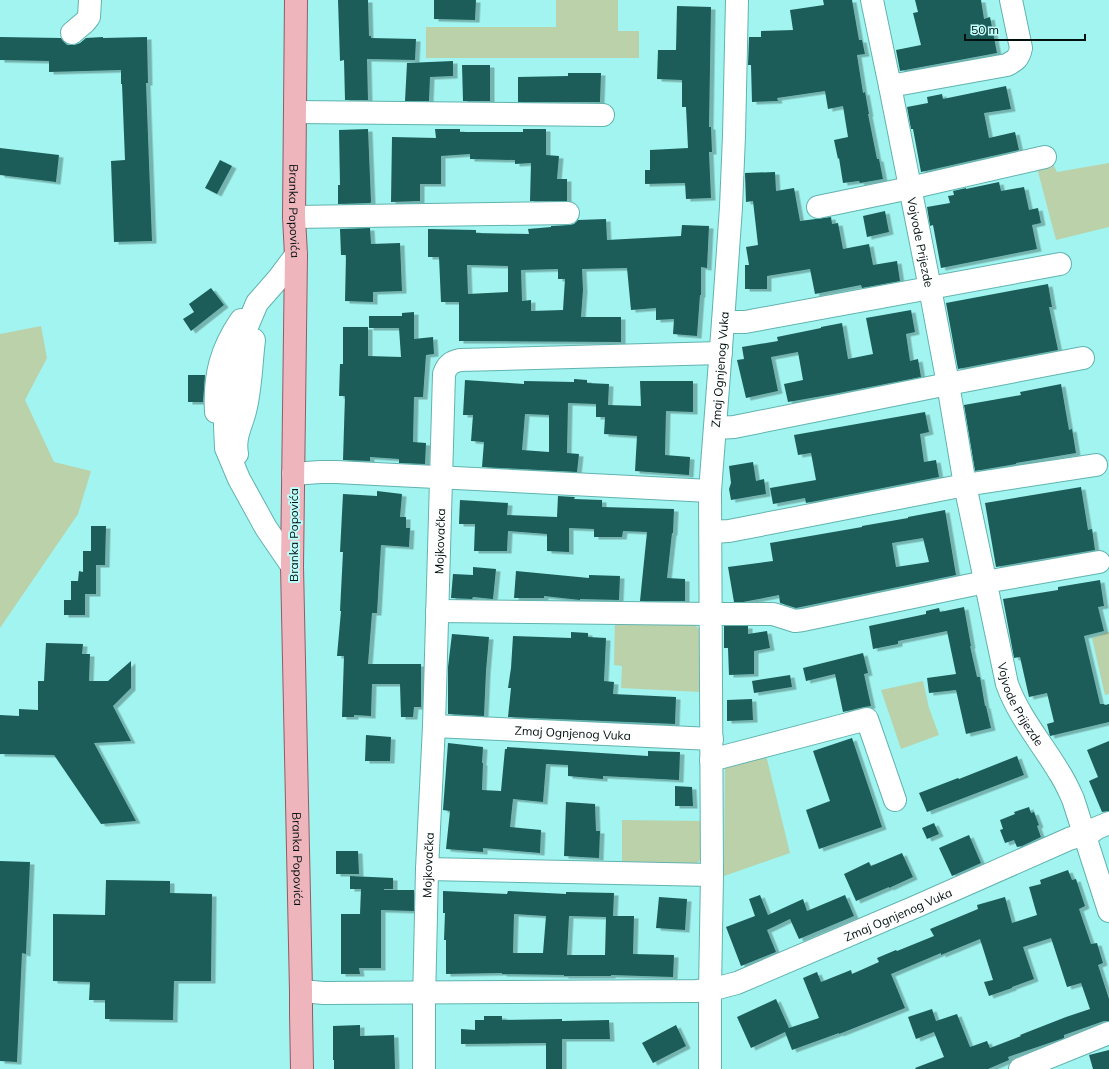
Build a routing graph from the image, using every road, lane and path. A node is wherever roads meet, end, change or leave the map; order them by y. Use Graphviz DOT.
graph roads {
  1 [pos="90,0"];
  2 [pos="296,0"];
  3 [pos="737,0"];
  4 [pos="872,0"];
  5 [pos="1011,0"];
  6 [pos="72,33"];
  7 [pos="890,86"];
  8 [pos="295,112"];
  9 [pos="603,115"];
  10 [pos="1045,157"];
  11 [pos="910,188"];
  12 [pos="818,207"];
  13 [pos="568,213"];
  14 [pos="294,217"];
  15 [pos="296,255"];
  16 [pos="1060,264"];
  17 [pos="930,288"];
  18 [pos="257,303"];
  19 [pos="724,322"];
  20 [pos="721,353"];
  21 [pos="1082,358"];
  22 [pos="948,384"];
  23 [pos="716,428"];
  24 [pos="1096,465"];
  25 [pos="293,474"];
  26 [pos="441,478"];
  27 [pos="965,485"];
  28 [pos="710,490"];
  29 [pos="253,504"];
  30 [pos="711,532"];
  31 [pos="1099,562"];
  32 [pos="292,566"];
  33 [pos="985,582"];
  34 [pos="437,611"];
  35 [pos="710,614"];
  36 [pos="434,726"];
  37 [pos="711,750"];
  38 [pos="895,800"];
  39 [pos="1109,823"];
  40 [pos="1084,834"];
  41 [pos="427,869"];
  42 [pos="712,875"];
  43 [pos="1109,911"];
  44 [pos="710,990"];
  45 [pos="302,991"];
  46 [pos="424,992"];
  47 [pos="1109,1033"];
  48 [pos="302,1069"];
  49 [pos="424,1069"];
  50 [pos="710,1069"];
  51 [pos="1020,1069"];
  1 -- 6 [label="street"];
  2 -- 8 [label="main road, Branka Popovića"];
  3 -- 19 [label="street, Zmaj Ognjenog Vuka"];
  4 -- 7 [label="street, Vojvode Prijezde"];
  5 -- 7 [label="street"];
  7 -- 11 [label="street, Vojvode Prijezde"];
  8 -- 9 [label="street"];
  8 -- 14 [label="main road, Branka Popovića"];
  10 -- 11 [label="street"];
  11 -- 12 [label="street"];
  11 -- 17 [label="street, Vojvode Prijezde"];
  13 -- 14 [label="street"];
  14 -- 15 [label="main road, Branka Popovića"];
  15 -- 18 [label="street"];
  15 -- 25 [label="main road, Branka Popovića"];
  16 -- 17 [label="street"];
  17 -- 19 [label="street"];
  17 -- 22 [label="street, Vojvode Prijezde"];
  18 -- 29 [label="street"];
  18 -- 29 [label="street"];
  19 -- 20 [label="street, Zmaj Ognjenog Vuka"];
  20 -- 23 [label="street, Zmaj Ognjenog Vuka"];
  20 -- 26 [label="street, Mojkovačka"];
  21 -- 22 [label="street"];
  22 -- 23 [label="street"];
  22 -- 27 [label="street, Vojvode Prijezde"];
  23 -- 28 [label="street, Zmaj Ognjenog Vuka"];
  24 -- 27 [label="street"];
  25 -- 26 [label="street"];
  25 -- 32 [label="main road, Branka Popovića"];
  26 -- 28 [label="street"];
  26 -- 34 [label="street, Mojkovačka"];
  27 -- 30 [label="street"];
  27 -- 33 [label="street, Vojvode Prijezde"];
  28 -- 30 [label="street, Zmaj Ognjenog Vuka"];
  29 -- 32 [label="street"];
  30 -- 35 [label="street, Zmaj Ognjenog Vuka"];
  31 -- 33 [label="street"];
  32 -- 45 [label="main road, Branka Popovića"];
  33 -- 35 [label="street"];
  33 -- 40 [label="street, Vojvode Prijezde"];
  34 -- 35 [label="street"];
  34 -- 36 [label="street, Mojkovačka"];
  35 -- 37 [label="street, Zmaj Ognjenog Vuka"];
  36 -- 37 [label="street, Zmaj Ognjenog Vuka"];
  36 -- 41 [label="street, Mojkovačka"];
  37 -- 38 [label="street"];
  37 -- 42 [label="street, Zmaj Ognjenog Vuka"];
  39 -- 40 [label="street, Zmaj Ognjenog Vuka"];
  40 -- 43 [label="street, Vojvode Prijezde"];
  40 -- 44 [label="street, Zmaj Ognjenog Vuka"];
  41 -- 42 [label="street"];
  41 -- 46 [label="street, Mojkovačka"];
  42 -- 44 [label="street, Zmaj Ognjenog Vuka"];
  44 -- 46 [label="street"];
  44 -- 50 [label="street, Zmaj Ognjenog Vuka"];
  45 -- 46 [label="street"];
  45 -- 48 [label="main road, Branka Popovića"];
  46 -- 49 [label="street, Mojkovačka"];
  47 -- 51 [label="street"];
}
